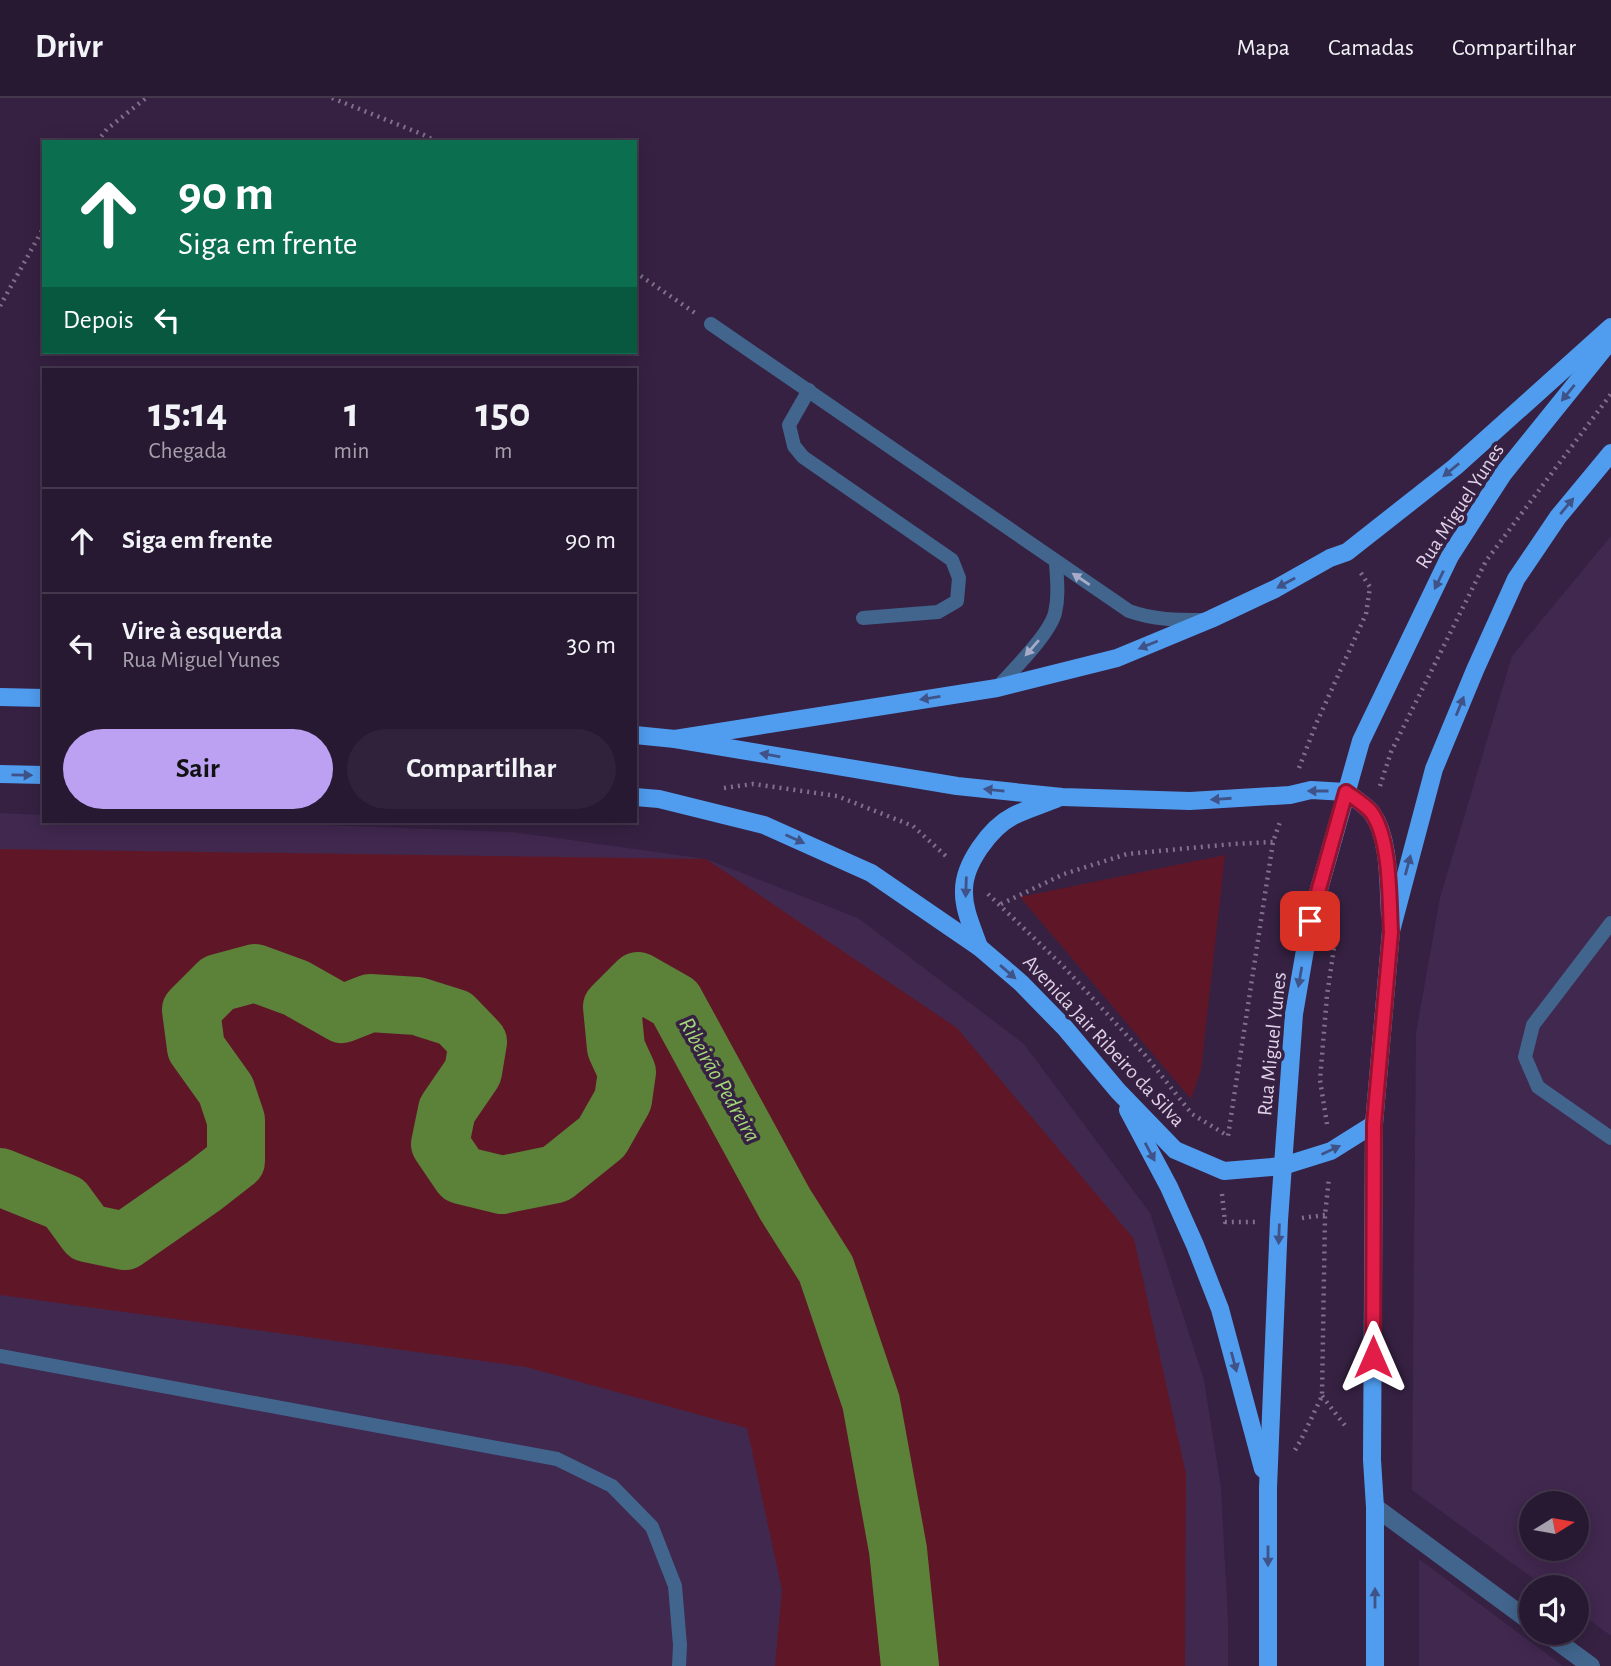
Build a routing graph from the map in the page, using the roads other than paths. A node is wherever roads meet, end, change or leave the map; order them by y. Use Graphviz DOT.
graph roads {
  1 [pos="711,324"];
  2 [pos="1611,327"];
  3 [pos="1611,340"];
  4 [pos="809,390"];
  5 [pos="1611,453"];
  6 [pos="1056,563"];
  7 [pos="863,618"];
  8 [pos="1212,620"];
  9 [pos="997,688"];
  10 [pos="0,697"];
  11 [pos="42,698"];
  12 [pos="637,735"];
  13 [pos="675,739"];
  14 [pos="0,774"];
  15 [pos="42,775"];
  16 [pos="1346,792"];
  17 [pos="637,797"];
  18 [pos="1062,797"];
  19 [pos="1611,923"];
  20 [pos="1391,932"];
  21 [pos="979,947"];
  22 [pos="1118,1091"];
  23 [pos="1374,1124"];
  24 [pos="1611,1138"];
  25 [pos="1283,1166"];
  26 [pos="0,1356"];
  27 [pos="1268,1488"];
  28 [pos="1375,1507"];
  29 [pos="1519,1613"];
  30 [pos="1562,1645"];
  31 [pos="679,1666"];
  32 [pos="1268,1666"];
  33 [pos="1374,1666"];
  34 [pos="1591,1666"];
  1 -- 4 [label="lane"];
  2 -- 8 [label="main road, one-way"];
  3 -- 16 [label="main road, Rua Miguel Yunes, one-way"];
  4 -- 6 [label="lane"];
  4 -- 7 [label="lane"];
  20 -- 5 [label="main road, one-way"];
  8 -- 6 [label="lane, one-way"];
  6 -- 9 [label="lane, one-way"];
  8 -- 9 [label="main road, one-way"];
  9 -- 13 [label="main road, one-way"];
  10 -- 11 [label="main road"];
  12 -- 13 [label="main road"];
  18 -- 13 [label="main road, one-way"];
  14 -- 15 [label="main road, one-way"];
  16 -- 18 [label="main road, one-way"];
  16 -- 20 [label="main road"];
  16 -- 25 [label="main road, Rua Miguel Yunes, one-way"];
  17 -- 21 [label="main road, Avenida Jair Ribeiro da Silva, one-way"];
  18 -- 21 [label="main road, one-way"];
  19 -- 24 [label="lane"];
  20 -- 23 [label="main road"];
  21 -- 22 [label="main road, Avenida Jair Ribeiro da Silva, one-way"];
  22 -- 25 [label="main road, Avenida Jair Ribeiro da Silva"];
  22 -- 27 [label="main road, one-way"];
  25 -- 23 [label="main road, Avenida Jair Ribeiro da Silva, one-way"];
  23 -- 28 [label="main road"];
  25 -- 27 [label="main road, Rua Miguel Yunes, one-way"];
  26 -- 31 [label="lane"];
  27 -- 32 [label="main road, Rua Miguel Yunes, one-way"];
  28 -- 29 [label="street"];
  33 -- 28 [label="main road, one-way"];
  30 -- 34 [label="street"];
}
